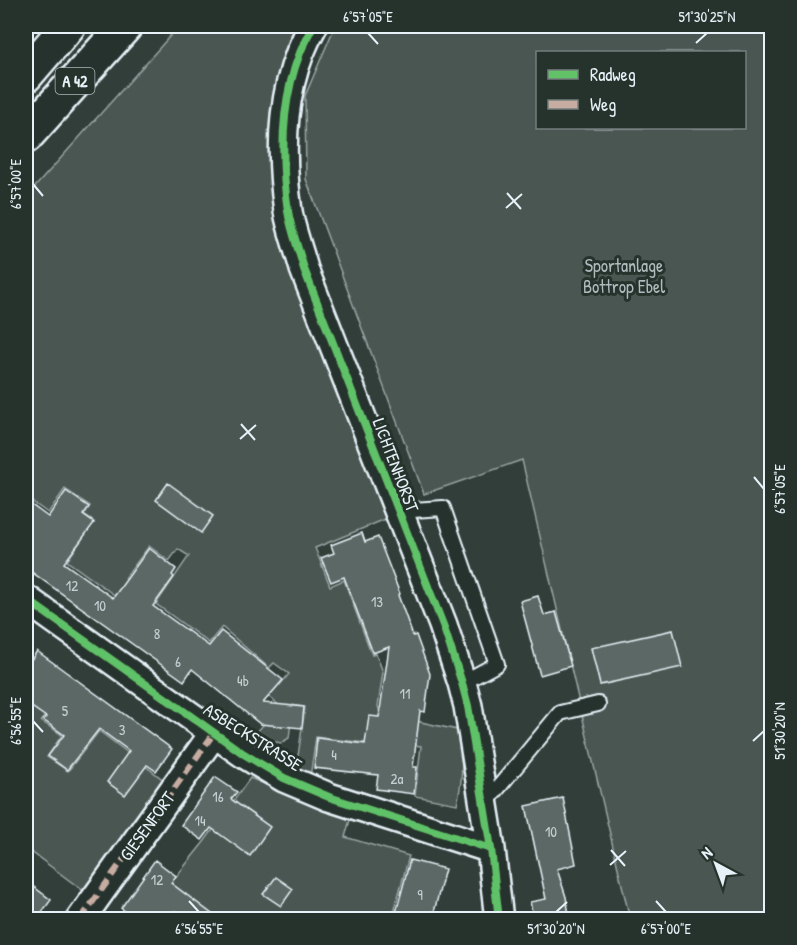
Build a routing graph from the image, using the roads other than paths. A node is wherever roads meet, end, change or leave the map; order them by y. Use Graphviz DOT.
graph roads {
  1 [pos="68,26"];
  2 [pos="124,26"];
  3 [pos="313,26"];
  4 [pos="26,75"];
  5 [pos="26,136"];
  6 [pos="399,511"];
  7 [pos="26,599"];
  8 [pos="462,682"];
  9 [pos="598,704"];
  10 [pos="214,733"];
  11 [pos="484,805"];
  12 [pos="491,849"];
  13 [pos="80,920"];
  14 [pos="499,920"];
  1 -- 4 [label="highway, A 42"];
  2 -- 5 [label="highway, A 42"];
  3 -- 6 [label="street, LICHTENHORST"];
  6 -- 8 [label="street, LICHTENHORST"];
  6 -- 8 [label="lane"];
  7 -- 10 [label="street, ASBECKSTRASSE"];
  8 -- 11 [label="street, LICHTENHORST"];
  9 -- 11 [label="lane"];
  10 -- 12 [label="street, ASBECKSTRASSE"];
  10 -- 13 [label="street, GIESENFORT"];
  11 -- 12 [label="street, LICHTENHORST"];
  12 -- 14 [label="street, LICHTENHORST"];
}
